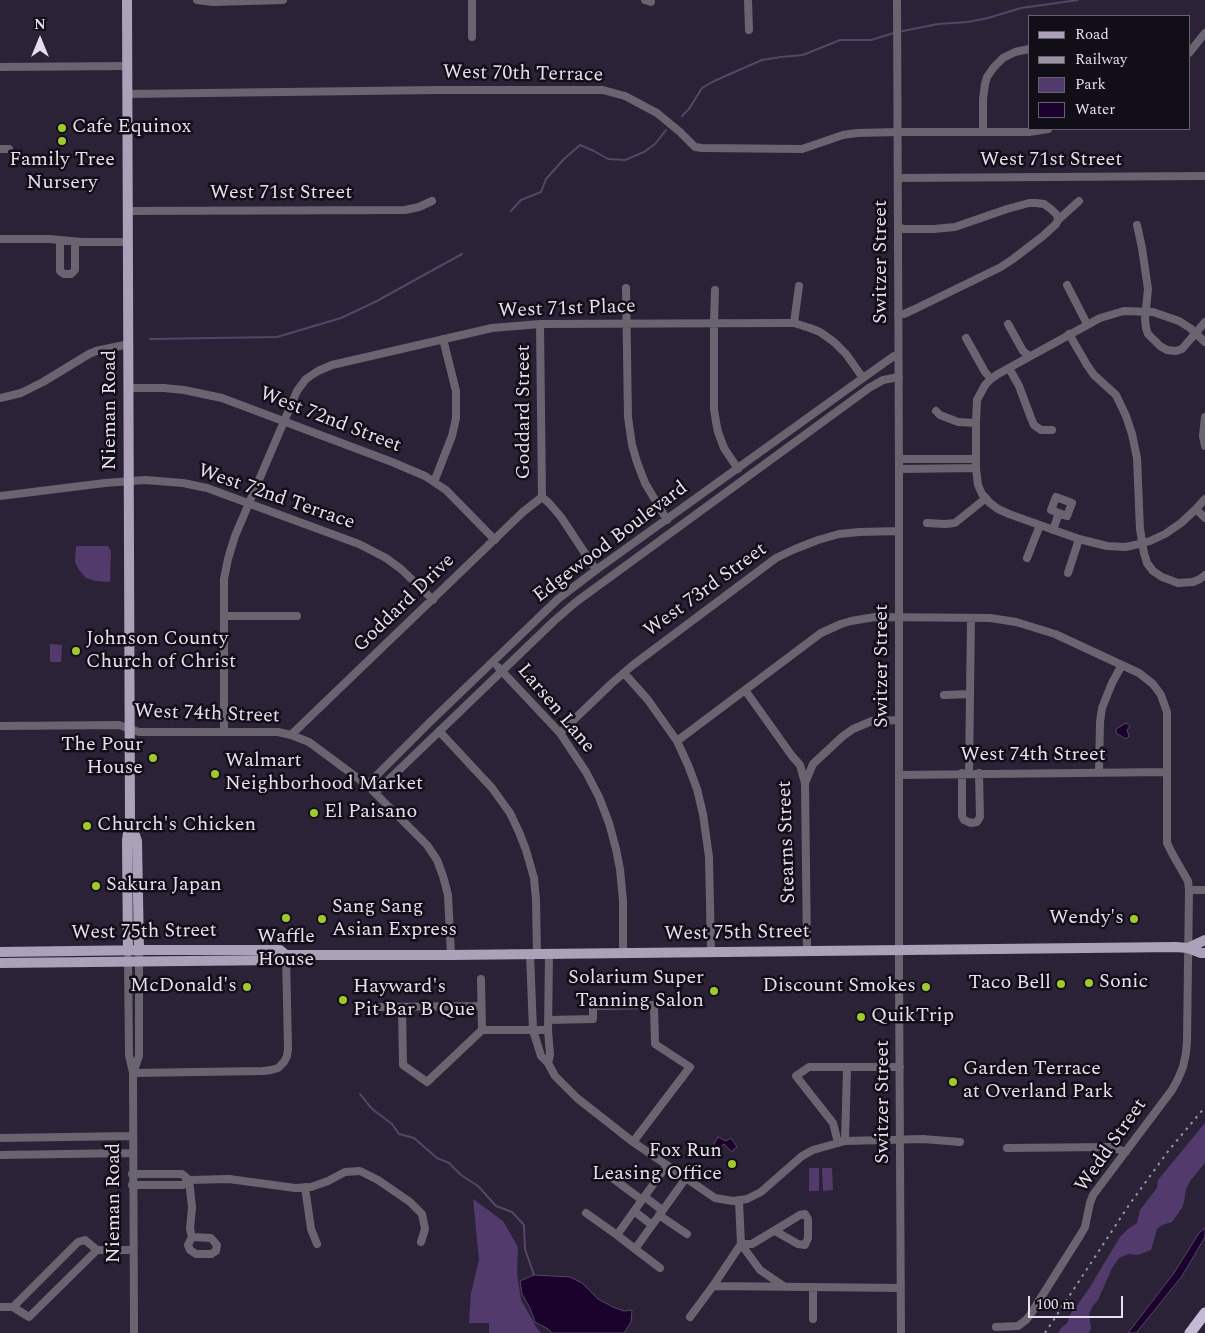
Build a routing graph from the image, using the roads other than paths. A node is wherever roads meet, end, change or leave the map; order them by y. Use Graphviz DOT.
graph roads {
  1 [pos="127,0"];
  2 [pos="197,0"];
  3 [pos="280,0"];
  4 [pos="472,0"];
  5 [pos="748,0"];
  6 [pos="897,0"];
  7 [pos="749,30"];
  8 [pos="1205,33"];
  9 [pos="472,37"];
  10 [pos="1028,49"];
  11 [pos="1190,52"];
  12 [pos="127,66"];
  13 [pos="0,67"];
  14 [pos="127,94"];
  15 [pos="1042,130"];
  16 [pos="898,132"];
  17 [pos="983,132"];
  18 [pos="0,149"];
  19 [pos="9,149"];
  20 [pos="1205,176"];
  21 [pos="898,178"];
  22 [pos="432,201"];
  23 [pos="1079,202"];
  24 [pos="128,211"];
  25 [pos="1058,220"];
  26 [pos="1137,225"];
  27 [pos="898,227"];
  28 [pos="0,239"];
  29 [pos="60,240"];
  30 [pos="75,242"];
  31 [pos="128,242"];
  32 [pos="1067,285"];
  33 [pos="799,286"];
  34 [pos="626,288"];
  35 [pos="715,290"];
  36 [pos="1146,312"];
  37 [pos="898,314"];
  38 [pos="1205,322"];
  39 [pos="714,323"];
  40 [pos="794,323"];
  41 [pos="540,324"];
  42 [pos="626,324"];
  43 [pos="1008,324"];
  44 [pos="1087,324"];
  45 [pos="1196,333"];
  46 [pos="1069,334"];
  47 [pos="966,338"];
  48 [pos="443,339"];
  49 [pos="1205,342"];
  50 [pos="129,344"];
  51 [pos="898,356"];
  52 [pos="1029,356"];
  53 [pos="1009,368"];
  54 [pos="899,377"];
  55 [pos="863,378"];
  56 [pos="991,379"];
  57 [pos="129,388"];
  58 [pos="0,398"];
  59 [pos="936,411"];
  60 [pos="1205,417"];
  61 [pos="284,421"];
  62 [pos="976,424"];
  63 [pos="1052,430"];
  64 [pos="1205,446"];
  65 [pos="899,459"];
  66 [pos="976,459"];
  67 [pos="976,468"];
  68 [pos="738,469"];
  69 [pos="900,469"];
  70 [pos="129,482"];
  71 [pos="434,482"];
  72 [pos="0,496"];
  73 [pos="542,497"];
  74 [pos="986,498"];
  75 [pos="1205,499"];
  76 [pos="250,503"];
  77 [pos="1196,510"];
  78 [pos="1059,513"];
  79 [pos="1205,518"];
  80 [pos="667,520"];
  81 [pos="927,523"];
  82 [pos="1040,525"];
  83 [pos="1053,530"];
  84 [pos="900,531"];
  85 [pos="1079,539"];
  86 [pos="495,540"];
  87 [pos="1142,543"];
  88 [pos="1027,558"];
  89 [pos="596,570"];
  90 [pos="1068,573"];
  91 [pos="1205,575"];
  92 [pos="433,600"];
  93 [pos="224,616"];
  94 [pos="297,616"];
  95 [pos="900,618"];
  96 [pos="970,618"];
  97 [pos="494,662"];
  98 [pos="1122,665"];
  99 [pos="502,671"];
  100 [pos="624,672"];
  101 [pos="745,690"];
  102 [pos="970,694"];
  103 [pos="944,695"];
  104 [pos="899,720"];
  105 [pos="0,726"];
  106 [pos="130,730"];
  107 [pos="439,731"];
  108 [pos="224,732"];
  109 [pos="560,734"];
  110 [pos="291,735"];
  111 [pos="677,741"];
  112 [pos="1099,772"];
  113 [pos="1167,772"];
  114 [pos="966,773"];
  115 [pos="979,773"];
  116 [pos="900,774"];
  117 [pos="805,784"];
  118 [pos="367,785"];
  119 [pos="375,793"];
  120 [pos="130,820"];
  121 [pos="1190,890"];
  122 [pos="1205,890"];
  123 [pos="1205,940"];
  124 [pos="1188,948"];
  125 [pos="128,950"];
  126 [pos="139,950"];
  127 [pos="899,950"];
  128 [pos="807,951"];
  129 [pos="0,952"];
  130 [pos="711,952"];
  131 [pos="623,953"];
  132 [pos="1205,953"];
  133 [pos="533,954"];
  134 [pos="549,954"];
  135 [pos="286,955"];
  136 [pos="450,955"];
  137 [pos="128,962"];
  138 [pos="139,962"];
  139 [pos="0,963"];
  140 [pos="481,979"];
  141 [pos="481,1006"];
  142 [pos="374,1007"];
  143 [pos="402,1007"];
  144 [pos="548,1020"];
  145 [pos="482,1030"];
  146 [pos="533,1030"];
  147 [pos="548,1030"];
  148 [pos="548,1063"];
  149 [pos="900,1067"];
  150 [pos="847,1068"];
  151 [pos="133,1073"];
  152 [pos="132,1136"];
  153 [pos="0,1138"];
  154 [pos="900,1140"];
  155 [pos="634,1142"];
  156 [pos="842,1142"];
  157 [pos="960,1142"];
  158 [pos="1007,1148"];
  159 [pos="1126,1152"];
  160 [pos="132,1153"];
  161 [pos="0,1155"];
  162 [pos="667,1166"];
  163 [pos="132,1174"];
  164 [pos="611,1177"];
  165 [pos="686,1178"];
  166 [pos="189,1180"];
  167 [pos="132,1185"];
  168 [pos="305,1188"];
  169 [pos="643,1198"];
  170 [pos="739,1201"];
  171 [pos="634,1212"];
  172 [pos="661,1212"];
  173 [pos="586,1213"];
  174 [pos="652,1225"];
  175 [pos="775,1230"];
  176 [pos="687,1234"];
  177 [pos="617,1235"];
  178 [pos="192,1236"];
  179 [pos="421,1242"];
  180 [pos="318,1244"];
  181 [pos="741,1244"];
  182 [pos="635,1249"];
  183 [pos="97,1250"];
  184 [pos="133,1250"];
  185 [pos="660,1268"];
  186 [pos="713,1286"];
  187 [pos="785,1287"];
  188 [pos="813,1288"];
  189 [pos="901,1288"];
  190 [pos="13,1306"];
  191 [pos="0,1307"];
  192 [pos="1205,1313"];
  193 [pos="690,1317"];
  194 [pos="813,1319"];
  195 [pos="996,1327"];
  196 [pos="134,1333"];
  197 [pos="901,1333"];
  198 [pos="1190,1333"];
  1 -- 12 [label="main road, Nieman Road"];
  2 -- 3 [label="street"];
  4 -- 9 [label="street"];
  5 -- 7 [label="street"];
  6 -- 16 [label="street, Switzer Street"];
  8 -- 11 [label="street"];
  10 -- 17 [label="street"];
  12 -- 13 [label="street"];
  12 -- 14 [label="main road, Nieman Road"];
  14 -- 16 [label="street, West 70th Terrace"];
  14 -- 24 [label="main road, Nieman Road"];
  15 -- 17 [label="street, West 70th Terrace"];
  16 -- 17 [label="street, West 70th Terrace"];
  16 -- 21 [label="street, Switzer Street"];
  18 -- 19 [label="street"];
  20 -- 21 [label="street, West 71st Street"];
  21 -- 27 [label="street, Switzer Street"];
  22 -- 24 [label="street, West 71st Street"];
  23 -- 25 [label="street"];
  24 -- 31 [label="main road, Nieman Road"];
  25 -- 27 [label="street"];
  25 -- 37 [label="street"];
  26 -- 36 [label="street"];
  27 -- 37 [label="street, Switzer Street"];
  28 -- 29 [label="street"];
  29 -- 30 [label="street"];
  29 -- 30 [label="street"];
  30 -- 31 [label="street"];
  31 -- 50 [label="main road, Nieman Road"];
  32 -- 44 [label="street"];
  33 -- 40 [label="street"];
  34 -- 42 [label="street"];
  35 -- 39 [label="street"];
  36 -- 44 [label="street"];
  36 -- 45 [label="street"];
  36 -- 45 [label="street"];
  37 -- 51 [label="street, Switzer Street"];
  38 -- 45 [label="street"];
  39 -- 40 [label="street, West 71st Place"];
  39 -- 42 [label="street, West 71st Place"];
  39 -- 68 [label="street"];
  40 -- 55 [label="street, West 71st Place"];
  41 -- 42 [label="street, West 71st Place"];
  41 -- 48 [label="street, West 71st Place"];
  41 -- 73 [label="street, Goddard Street"];
  42 -- 80 [label="street"];
  43 -- 52 [label="street"];
  44 -- 46 [label="street"];
  45 -- 49 [label="street"];
  46 -- 52 [label="street"];
  46 -- 87 [label="street"];
  47 -- 56 [label="street"];
  48 -- 61 [label="street, West 71st Place"];
  48 -- 71 [label="street"];
  50 -- 57 [label="main road, Nieman Road"];
  50 -- 58 [label="street"];
  51 -- 54 [label="street, Switzer Street"];
  51 -- 55 [label="street, Edgewood Boulevard"];
  52 -- 53 [label="street"];
  53 -- 56 [label="street"];
  53 -- 63 [label="street"];
  54 -- 65 [label="street, Switzer Street"];
  54 -- 99 [label="street, Edgewood Boulevard"];
  55 -- 68 [label="street, Edgewood Boulevard"];
  56 -- 62 [label="street"];
  57 -- 61 [label="street, West 72nd Street"];
  57 -- 70 [label="main road, Nieman Road"];
  59 -- 62 [label="street"];
  60 -- 64 [label="street"];
  61 -- 71 [label="street, West 72nd Street"];
  61 -- 76 [label="street, West 71st Place"];
  62 -- 66 [label="street"];
  65 -- 66 [label="street"];
  65 -- 69 [label="street, Switzer Street"];
  66 -- 67 [label="street"];
  67 -- 69 [label="street"];
  67 -- 74 [label="street"];
  68 -- 80 [label="street, Edgewood Boulevard"];
  69 -- 84 [label="street, Switzer Street"];
  70 -- 72 [label="street, West 72nd Terrace"];
  70 -- 76 [label="street, West 72nd Terrace"];
  70 -- 106 [label="main road, Nieman Road"];
  71 -- 86 [label="street, West 72nd Street"];
  73 -- 86 [label="street, Goddard Drive"];
  73 -- 89 [label="street, Goddard Street"];
  74 -- 81 [label="street"];
  74 -- 82 [label="street"];
  75 -- 77 [label="street"];
  76 -- 92 [label="street, West 72nd Terrace"];
  76 -- 93 [label="street, West 71st Place"];
  77 -- 79 [label="street"];
  77 -- 87 [label="street"];
  78 -- 83 [label="street"];
  80 -- 89 [label="street, Edgewood Boulevard"];
  82 -- 83 [label="street"];
  82 -- 88 [label="street"];
  83 -- 85 [label="street"];
  84 -- 95 [label="street, Switzer Street"];
  84 -- 100 [label="street, West 73rd Street"];
  85 -- 87 [label="street"];
  85 -- 90 [label="street"];
  86 -- 92 [label="street, Goddard Drive"];
  87 -- 91 [label="street"];
  89 -- 97 [label="street, Edgewood Boulevard"];
  92 -- 110 [label="street, Goddard Drive"];
  93 -- 94 [label="street"];
  93 -- 108 [label="street, West 71st Place"];
  95 -- 96 [label="street"];
  95 -- 101 [label="street"];
  95 -- 104 [label="street, Switzer Street"];
  96 -- 98 [label="street"];
  96 -- 102 [label="street"];
  97 -- 99 [label="street, Larsen Lane"];
  97 -- 118 [label="street, Edgewood Boulevard"];
  98 -- 112 [label="street"];
  98 -- 113 [label="street"];
  99 -- 107 [label="street, Edgewood Boulevard"];
  99 -- 109 [label="street, Larsen Lane"];
  100 -- 109 [label="street, West 73rd Street"];
  100 -- 111 [label="street"];
  101 -- 111 [label="street"];
  101 -- 117 [label="street, Stearns Street"];
  102 -- 103 [label="street"];
  102 -- 114 [label="street"];
  104 -- 116 [label="street, Switzer Street"];
  104 -- 117 [label="street"];
  105 -- 106 [label="street, West 74th Street"];
  106 -- 108 [label="street, West 74th Street"];
  106 -- 120 [label="main road, Nieman Road"];
  107 -- 119 [label="street, Edgewood Boulevard"];
  107 -- 133 [label="street"];
  108 -- 110 [label="street, West 74th Street"];
  109 -- 131 [label="street, Larsen Lane"];
  110 -- 118 [label="street, West 74th Street"];
  111 -- 130 [label="street"];
  112 -- 113 [label="street, West 74th Street"];
  112 -- 115 [label="street, West 74th Street"];
  113 -- 121 [label="street"];
  114 -- 115 [label="street, West 74th Street"];
  114 -- 115 [label="street"];
  114 -- 116 [label="street, West 74th Street"];
  116 -- 127 [label="street, Switzer Street"];
  117 -- 128 [label="street, Stearns Street"];
  118 -- 119 [label="street, West 74th Street"];
  119 -- 136 [label="street, West 74th Street"];
  120 -- 125 [label="main road, Nieman Road"];
  120 -- 126 [label="main road, Nieman Road"];
  121 -- 122 [label="street"];
  121 -- 124 [label="street, Wedd Street"];
  123 -- 124 [label="main road, West 75th Street"];
  124 -- 127 [label="main road, West 75th Street"];
  124 -- 132 [label="main road, West 75th Street"];
  124 -- 159 [label="street, Wedd Street"];
  125 -- 126 [label="main road, West 75th Street"];
  125 -- 129 [label="main road, West 75th Street"];
  125 -- 137 [label="street, Nieman Road"];
  126 -- 135 [label="main road, West 75th Street"];
  126 -- 138 [label="street, Nieman Road"];
  127 -- 128 [label="main road, West 75th Street"];
  127 -- 149 [label="street, Switzer Street"];
  128 -- 130 [label="main road, West 75th Street"];
  130 -- 131 [label="main road, West 75th Street"];
  131 -- 134 [label="main road, West 75th Street"];
  133 -- 134 [label="main road, West 75th Street"];
  133 -- 136 [label="main road, West 75th Street"];
  133 -- 146 [label="street"];
  134 -- 144 [label="street"];
  135 -- 136 [label="main road, West 75th Street"];
  135 -- 138 [label="main road, West 75th Street"];
  135 -- 151 [label="street"];
  137 -- 138 [label="main road, West 75th Street"];
  137 -- 139 [label="main road, West 75th Street"];
  137 -- 151 [label="street, Nieman Road"];
  138 -- 151 [label="street, Nieman Road"];
  140 -- 141 [label="street"];
  141 -- 143 [label="street"];
  141 -- 145 [label="street"];
  142 -- 143 [label="street"];
  143 -- 145 [label="street"];
  144 -- 147 [label="street"];
  144 -- 155 [label="street"];
  145 -- 146 [label="street"];
  146 -- 147 [label="street"];
  146 -- 148 [label="street"];
  147 -- 148 [label="street"];
  148 -- 155 [label="street"];
  149 -- 150 [label="street"];
  149 -- 154 [label="street, Switzer Street"];
  150 -- 156 [label="street"];
  150 -- 156 [label="street"];
  151 -- 152 [label="street, Nieman Road"];
  152 -- 153 [label="street"];
  152 -- 160 [label="street, Nieman Road"];
  154 -- 156 [label="street"];
  154 -- 157 [label="street"];
  154 -- 189 [label="street, Switzer Street"];
  155 -- 162 [label="street"];
  156 -- 170 [label="street"];
  158 -- 159 [label="street"];
  159 -- 195 [label="street, Wedd Street"];
  160 -- 161 [label="street"];
  160 -- 163 [label="street, Nieman Road"];
  162 -- 165 [label="street"];
  162 -- 169 [label="street"];
  163 -- 166 [label="street"];
  163 -- 167 [label="street, Nieman Road"];
  164 -- 169 [label="street"];
  165 -- 170 [label="street"];
  165 -- 172 [label="street"];
  166 -- 167 [label="street"];
  166 -- 168 [label="street"];
  166 -- 178 [label="street"];
  167 -- 184 [label="street, Nieman Road"];
  168 -- 179 [label="street"];
  168 -- 180 [label="street"];
  169 -- 171 [label="street"];
  169 -- 172 [label="street"];
  170 -- 181 [label="street"];
  171 -- 174 [label="street"];
  171 -- 177 [label="street"];
  172 -- 174 [label="street"];
  172 -- 176 [label="street"];
  173 -- 177 [label="street"];
  174 -- 182 [label="street"];
  175 -- 175 [label="street"];
  175 -- 181 [label="street"];
  177 -- 182 [label="street"];
  181 -- 186 [label="street"];
  181 -- 187 [label="street"];
  182 -- 185 [label="street"];
  183 -- 184 [label="street"];
  183 -- 190 [label="street"];
  183 -- 190 [label="street"];
  184 -- 196 [label="street, Nieman Road"];
  186 -- 187 [label="street"];
  186 -- 193 [label="street"];
  187 -- 188 [label="street"];
  188 -- 189 [label="street"];
  188 -- 194 [label="street"];
  189 -- 197 [label="street, Switzer Street"];
  190 -- 191 [label="street"];
  192 -- 198 [label="highway"];
}
